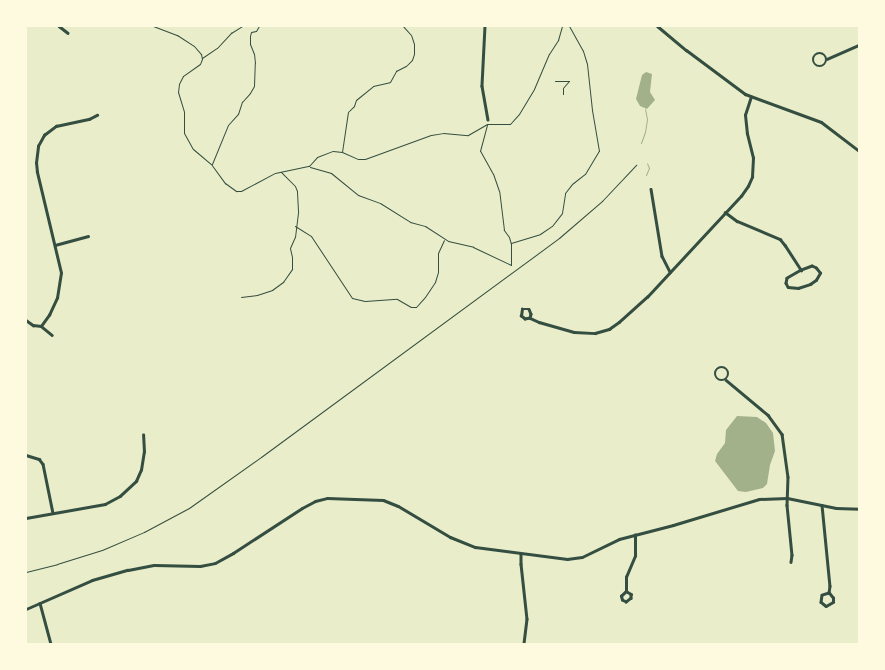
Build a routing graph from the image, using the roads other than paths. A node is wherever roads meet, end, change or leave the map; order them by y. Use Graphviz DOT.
graph roads {
  1 [pos="59,26"];
  2 [pos="485,26"];
  3 [pos="657,26"];
  4 [pos="660,27"];
  5 [pos="68,33"];
  6 [pos="859,45"];
  7 [pos="827,59"];
  8 [pos="751,97"];
  9 [pos="97,115"];
  10 [pos="488,119"];
  11 [pos="859,151"];
  12 [pos="651,189"];
  13 [pos="725,212"];
  14 [pos="88,236"];
  15 [pos="55,245"];
  16 [pos="801,270"];
  17 [pos="670,272"];
  18 [pos="530,318"];
  19 [pos="26,320"];
  20 [pos="41,326"];
  21 [pos="52,335"];
  22 [pos="726,380"];
  23 [pos="143,435"];
  24 [pos="26,455"];
  25 [pos="787,498"];
  26 [pos="822,505"];
  27 [pos="859,509"];
  28 [pos="53,513"];
  29 [pos="26,518"];
  30 [pos="635,535"];
  31 [pos="521,554"];
  32 [pos="791,562"];
  33 [pos="626,592"];
  34 [pos="829,593"];
  35 [pos="40,603"];
  36 [pos="26,609"];
  37 [pos="51,644"];
  38 [pos="524,644"];
  1 -- 5 [label="street"];
  2 -- 10 [label="street"];
  3 -- 4 [label="street"];
  4 -- 8 [label="street"];
  6 -- 7 [label="street"];
  7 -- 7 [label="street"];
  8 -- 11 [label="street"];
  8 -- 13 [label="street"];
  9 -- 15 [label="street"];
  12 -- 17 [label="street"];
  13 -- 16 [label="street"];
  13 -- 17 [label="street"];
  14 -- 15 [label="street"];
  15 -- 20 [label="street"];
  16 -- 16 [label="street"];
  17 -- 18 [label="street"];
  18 -- 18 [label="street"];
  19 -- 20 [label="street"];
  20 -- 21 [label="street"];
  22 -- 22 [label="street"];
  22 -- 25 [label="street"];
  23 -- 28 [label="street"];
  24 -- 28 [label="street"];
  25 -- 26 [label="street"];
  25 -- 30 [label="street"];
  25 -- 32 [label="street"];
  26 -- 27 [label="street"];
  26 -- 34 [label="street"];
  28 -- 29 [label="street"];
  30 -- 31 [label="street"];
  30 -- 33 [label="street"];
  31 -- 35 [label="street"];
  31 -- 38 [label="street"];
  33 -- 33 [label="street"];
  34 -- 34 [label="street"];
  35 -- 36 [label="street"];
  35 -- 37 [label="street"];
}
